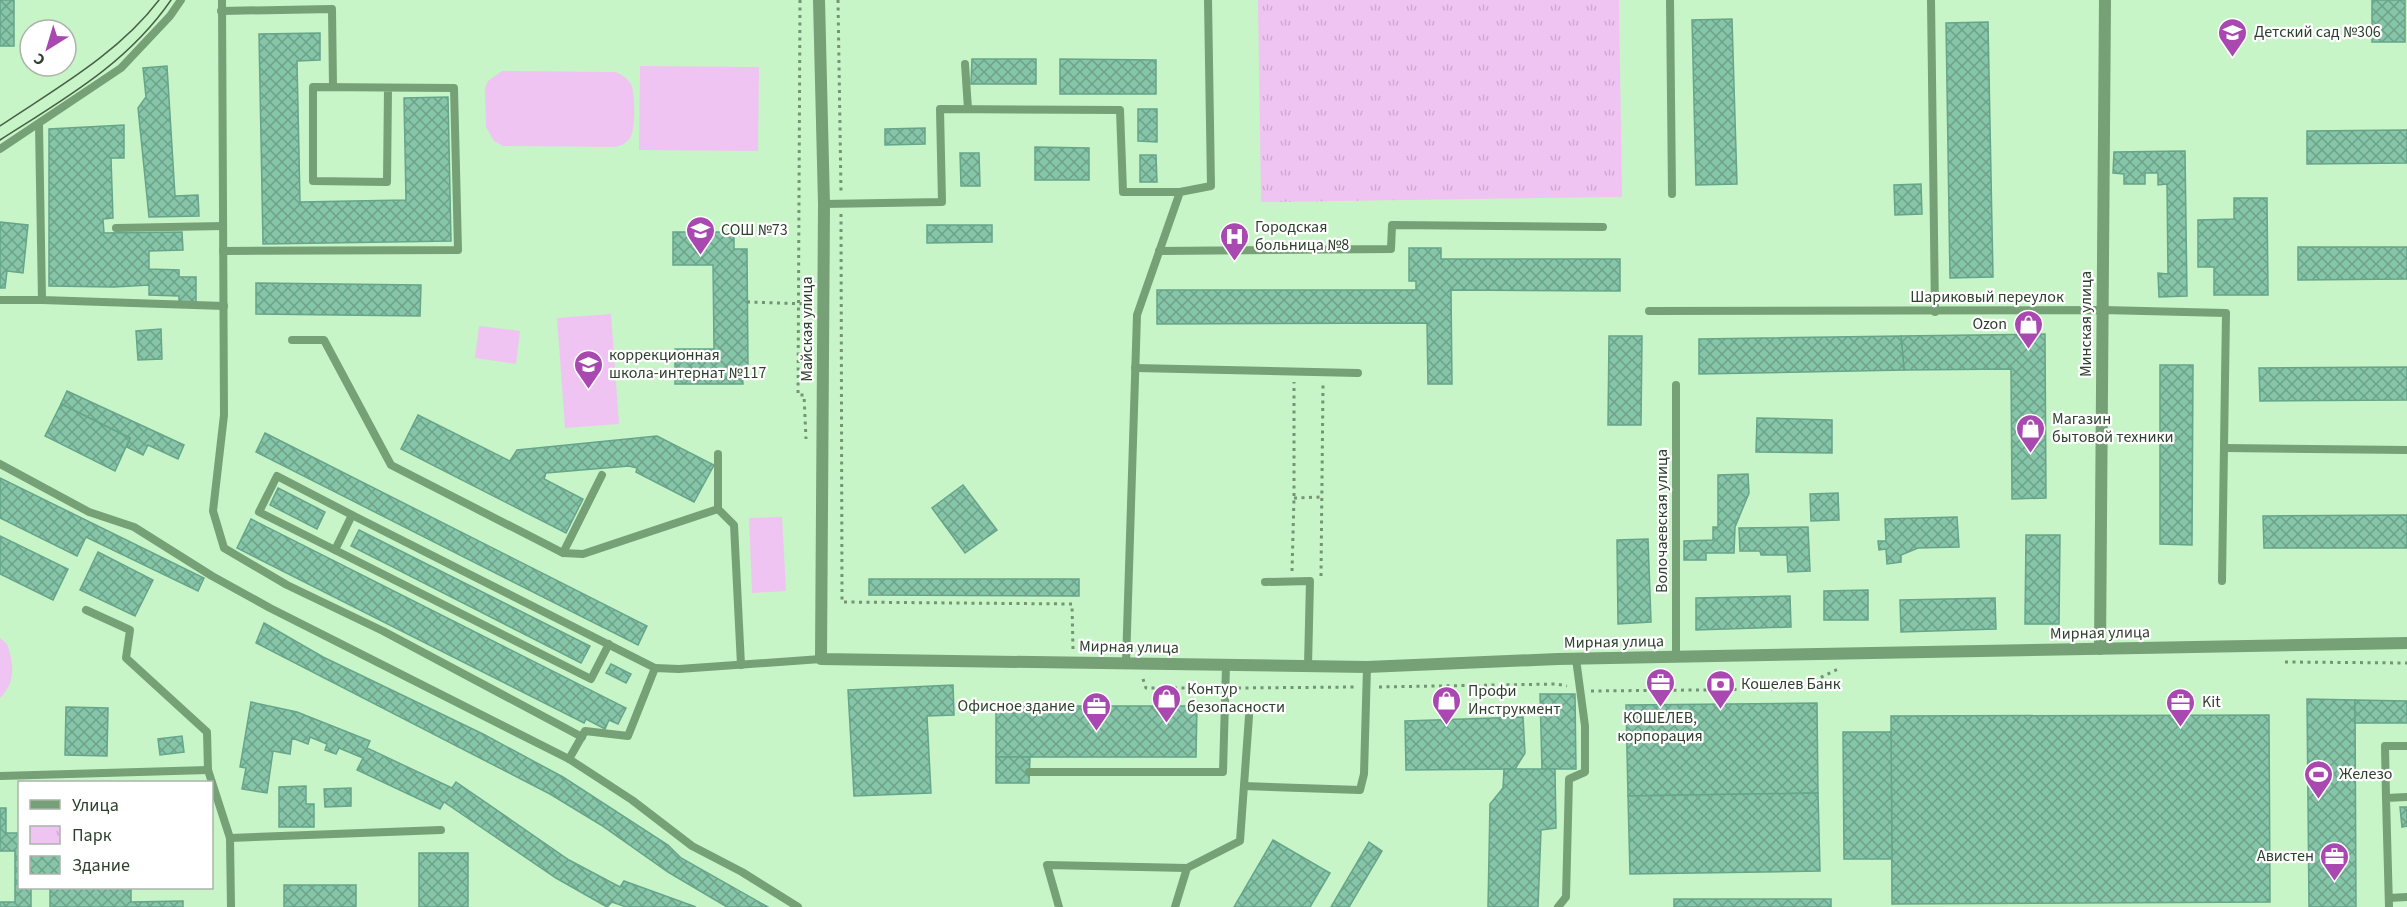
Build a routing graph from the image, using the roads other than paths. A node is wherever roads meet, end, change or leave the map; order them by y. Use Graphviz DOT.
graph roads {
  1 [pos="181,0"];
  2 [pos="222,0"];
  3 [pos="819,0"];
  4 [pos="1208,0"];
  5 [pos="1670,0"];
  6 [pos="1931,0"];
  7 [pos="2105,0"];
  8 [pos="221,11"];
  9 [pos="965,64"];
  10 [pos="333,87"];
  11 [pos="388,88"];
  12 [pos="968,109"];
  13 [pos="39,124"];
  14 [pos="0,149"];
  15 [pos="1180,192"];
  16 [pos="1672,194"];
  17 [pos="824,204"];
  18 [pos="223,226"];
  19 [pos="1603,227"];
  20 [pos="116,228"];
  21 [pos="223,251"];
  22 [pos="1159,251"];
  23 [pos="0,300"];
  24 [pos="42,300"];
  25 [pos="224,306"];
  26 [pos="2103,310"];
  27 [pos="1648,311"];
  28 [pos="1935,312"];
  29 [pos="292,340"];
  30 [pos="1135,368"];
  31 [pos="1359,373"];
  32 [pos="1676,386"];
  33 [pos="2225,448"];
  34 [pos="2407,450"];
  35 [pos="718,454"];
  36 [pos="0,464"];
  37 [pos="602,475"];
  38 [pos="718,509"];
  39 [pos="352,515"];
  40 [pos="335,550"];
  41 [pos="563,553"];
  42 [pos="2222,581"];
  43 [pos="1265,582"];
  44 [pos="86,610"];
  45 [pos="2407,643"];
  46 [pos="609,644"];
  47 [pos="2100,649"];
  48 [pos="1676,657"];
  49 [pos="821,659"];
  50 [pos="1576,659"];
  51 [pos="1126,663"];
  52 [pos="741,665"];
  53 [pos="1226,665"];
  54 [pos="1308,666"];
  55 [pos="1367,667"];
  56 [pos="656,668"];
  57 [pos="1249,716"];
  58 [pos="582,737"];
  59 [pos="2407,746"];
  60 [pos="569,759"];
  61 [pos="208,770"];
  62 [pos="1029,772"];
  63 [pos="0,776"];
  64 [pos="212,781"];
  65 [pos="213,785"];
  66 [pos="1244,786"];
  67 [pos="2407,797"];
  68 [pos="2386,798"];
  69 [pos="441,830"];
  70 [pos="230,838"];
  71 [pos="1187,868"];
  72 [pos="2407,897"];
  73 [pos="2389,898"];
  74 [pos="231,907"];
  75 [pos="798,907"];
  76 [pos="1059,907"];
  77 [pos="1175,907"];
  78 [pos="1558,907"];
  79 [pos="2389,907"];
  1 -- 13 [label="lane"];
  2 -- 8 [label="lane"];
  3 -- 17 [label="street, Майская улица"];
  4 -- 15 [label="lane"];
  5 -- 16 [label="lane"];
  6 -- 28 [label="lane"];
  7 -- 26 [label="street, Минская улица"];
  8 -- 10 [label="lane"];
  8 -- 18 [label="lane"];
  9 -- 12 [label="lane"];
  10 -- 11 [label="lane"];
  10 -- 11 [label="lane"];
  11 -- 21 [label="lane"];
  12 -- 15 [label="lane"];
  12 -- 17 [label="lane"];
  13 -- 14 [label="lane"];
  13 -- 24 [label="lane"];
  15 -- 22 [label="lane"];
  17 -- 49 [label="street, Майская улица"];
  18 -- 20 [label="lane"];
  18 -- 21 [label="lane"];
  19 -- 22 [label="lane"];
  21 -- 25 [label="lane"];
  22 -- 30 [label="lane"];
  23 -- 24 [label="lane"];
  24 -- 25 [label="lane"];
  25 -- 58 [label="lane"];
  26 -- 28 [label="lane, Шариковый переулок"];
  26 -- 33 [label="lane, Шариковый переулок"];
  26 -- 47 [label="street, Минская улица"];
  27 -- 28 [label="lane, Шариковый переулок"];
  29 -- 41 [label="lane"];
  30 -- 31 [label="lane"];
  30 -- 51 [label="lane"];
  32 -- 48 [label="lane, Волочаевская улица"];
  33 -- 34 [label="lane"];
  33 -- 42 [label="lane"];
  35 -- 38 [label="lane"];
  36 -- 60 [label="lane"];
  37 -- 41 [label="lane"];
  38 -- 41 [label="lane"];
  38 -- 52 [label="lane"];
  39 -- 40 [label="lane"];
  39 -- 40 [label="lane"];
  39 -- 46 [label="lane"];
  40 -- 46 [label="lane"];
  43 -- 54 [label="lane"];
  44 -- 61 [label="lane"];
  45 -- 47 [label="street, Мирная улица"];
  46 -- 56 [label="lane"];
  47 -- 48 [label="street, Мирная улица"];
  48 -- 50 [label="street, Мирная улица"];
  49 -- 51 [label="street, Мирная улица"];
  49 -- 52 [label="lane"];
  50 -- 55 [label="street, Мирная улица"];
  50 -- 78 [label="lane"];
  51 -- 53 [label="street, Мирная улица"];
  52 -- 56 [label="lane"];
  53 -- 54 [label="street, Мирная улица"];
  53 -- 62 [label="lane"];
  54 -- 55 [label="street, Мирная улица"];
  55 -- 66 [label="lane"];
  56 -- 58 [label="lane"];
  57 -- 66 [label="lane"];
  58 -- 60 [label="lane"];
  59 -- 68 [label="lane"];
  60 -- 75 [label="lane"];
  61 -- 63 [label="lane"];
  61 -- 64 [label="lane"];
  65 -- 70 [label="lane"];
  66 -- 71 [label="lane"];
  67 -- 68 [label="lane"];
  68 -- 73 [label="lane"];
  69 -- 70 [label="lane"];
  70 -- 74 [label="lane"];
  71 -- 76 [label="lane"];
  71 -- 77 [label="lane"];
  72 -- 73 [label="lane"];
  73 -- 79 [label="lane"];
}
